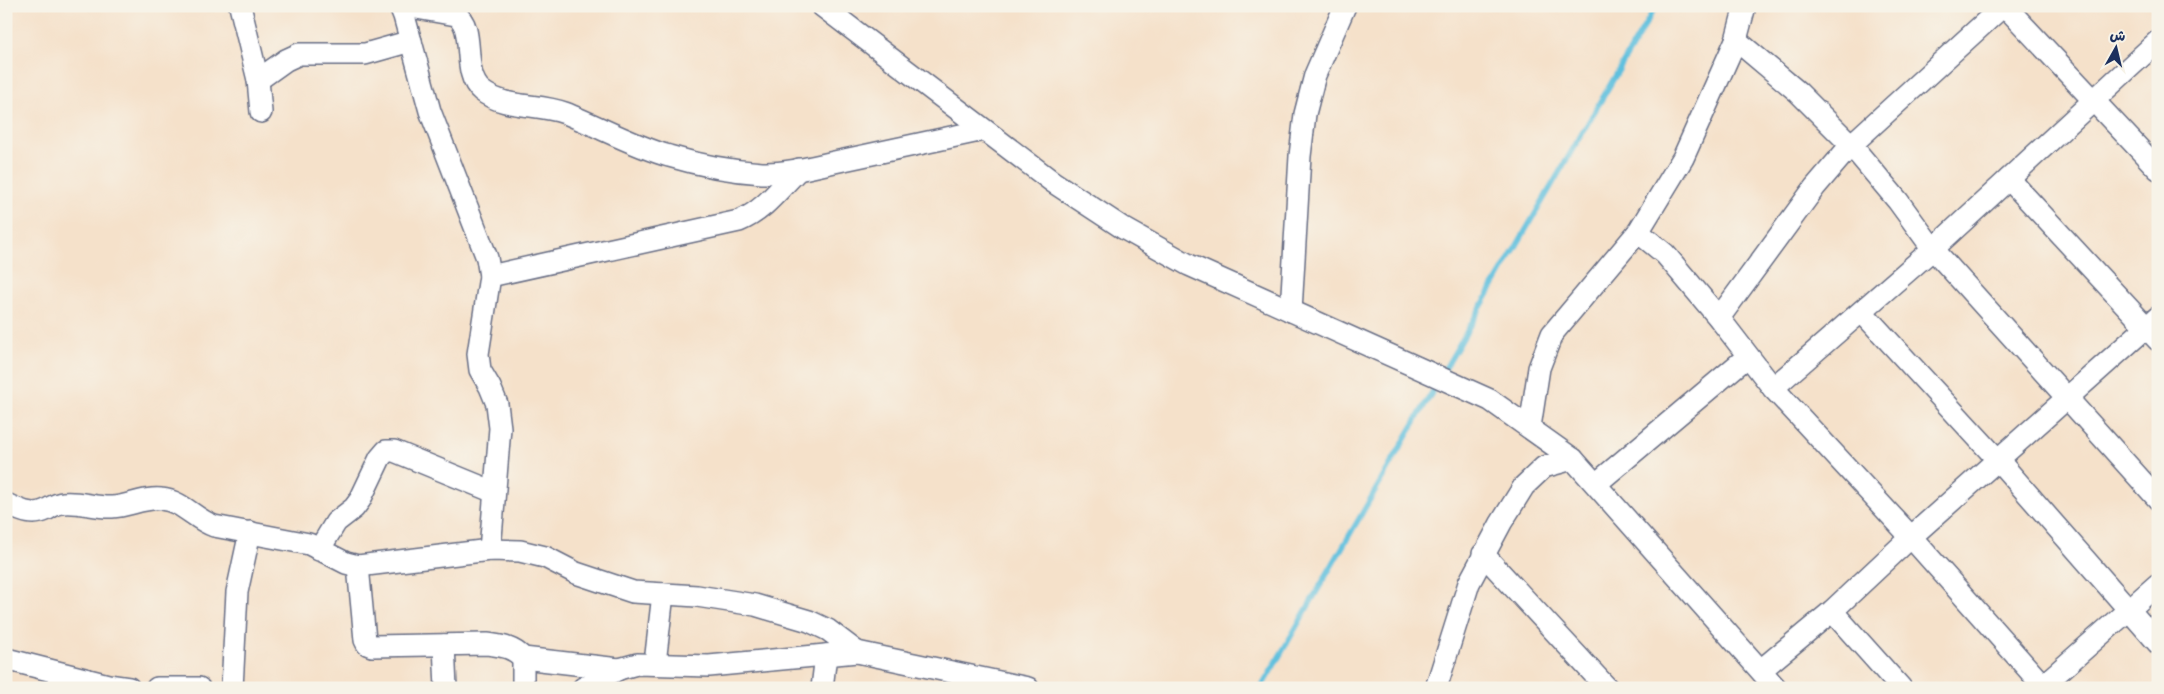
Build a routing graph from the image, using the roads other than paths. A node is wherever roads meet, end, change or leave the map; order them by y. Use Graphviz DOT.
graph roads {
  1 [pos="240,6"];
  2 [pos="400,6"];
  3 [pos="405,6"];
  4 [pos="822,6"];
  5 [pos="1345,6"];
  6 [pos="1745,6"];
  7 [pos="2004,6"];
  8 [pos="1736,40"];
  9 [pos="411,41"];
  10 [pos="2158,41"];
  11 [pos="258,80"];
  12 [pos="2094,100"];
  13 [pos="261,112"];
  14 [pos="984,130"];
  15 [pos="1851,145"];
  16 [pos="798,169"];
  17 [pos="2158,169"];
  18 [pos="2009,180"];
  19 [pos="1638,232"];
  20 [pos="1933,249"];
  21 [pos="490,276"];
  22 [pos="1290,311"];
  23 [pos="1862,312"];
  24 [pos="1719,318"];
  25 [pos="2154,328"];
  26 [pos="1747,357"];
  27 [pos="1773,388"];
  28 [pos="2067,399"];
  29 [pos="1530,427"];
  30 [pos="1573,459"];
  31 [pos="1998,460"];
  32 [pos="1597,483"];
  33 [pos="494,492"];
  34 [pos="2158,500"];
  35 [pos="6,504"];
  36 [pos="250,532"];
  37 [pos="1911,537"];
  38 [pos="319,550"];
  39 [pos="490,550"];
  40 [pos="1483,554"];
  41 [pos="358,566"];
  42 [pos="2158,584"];
  43 [pos="663,594"];
  44 [pos="2127,609"];
  45 [pos="1832,611"];
  46 [pos="2158,643"];
  47 [pos="444,645"];
  48 [pos="857,652"];
  49 [pos="826,655"];
  50 [pos="524,658"];
  51 [pos="6,659"];
  52 [pos="656,663"];
  53 [pos="619,669"];
  54 [pos="1761,670"];
  55 [pos="2043,687"];
  56 [pos="129,688"];
  57 [pos="157,688"];
  58 [pos="199,688"];
  59 [pos="232,688"];
  60 [pos="446,688"];
  61 [pos="524,688"];
  62 [pos="583,688"];
  63 [pos="822,688"];
  64 [pos="1028,688"];
  65 [pos="1436,688"];
  66 [pos="1607,688"];
  67 [pos="1776,688"];
  68 [pos="1901,688"];
  1 -- 11 [label="street"];
  2 -- 9 [label="street"];
  3 -- 16 [label="street"];
  4 -- 14 [label="street"];
  5 -- 22 [label="street"];
  6 -- 8 [label="street"];
  7 -- 12 [label="street"];
  7 -- 15 [label="street"];
  8 -- 15 [label="street"];
  8 -- 19 [label="street"];
  9 -- 11 [label="street"];
  9 -- 21 [label="street"];
  10 -- 12 [label="street"];
  11 -- 13 [label="street"];
  12 -- 17 [label="street"];
  12 -- 18 [label="street"];
  14 -- 16 [label="street"];
  14 -- 22 [label="street"];
  15 -- 20 [label="street"];
  15 -- 24 [label="street"];
  16 -- 21 [label="street"];
  18 -- 20 [label="street"];
  18 -- 25 [label="street"];
  19 -- 24 [label="street"];
  19 -- 29 [label="street"];
  20 -- 23 [label="street"];
  20 -- 28 [label="street"];
  21 -- 33 [label="street"];
  22 -- 29 [label="street"];
  23 -- 27 [label="street"];
  23 -- 31 [label="street"];
  24 -- 26 [label="street"];
  25 -- 28 [label="street"];
  26 -- 27 [label="street"];
  26 -- 32 [label="street"];
  27 -- 37 [label="street"];
  28 -- 31 [label="street"];
  28 -- 34 [label="street"];
  29 -- 30 [label="street"];
  30 -- 32 [label="street"];
  30 -- 40 [label="street"];
  31 -- 37 [label="street"];
  31 -- 44 [label="street"];
  32 -- 54 [label="street"];
  33 -- 38 [label="street"];
  33 -- 39 [label="street"];
  35 -- 36 [label="street"];
  36 -- 38 [label="street"];
  36 -- 59 [label="street"];
  37 -- 45 [label="street"];
  37 -- 55 [label="street"];
  38 -- 41 [label="street"];
  39 -- 41 [label="street"];
  39 -- 43 [label="street"];
  40 -- 65 [label="street"];
  40 -- 66 [label="street"];
  41 -- 47 [label="street"];
  42 -- 44 [label="street"];
  43 -- 48 [label="street"];
  43 -- 52 [label="street"];
  44 -- 46 [label="street"];
  44 -- 55 [label="street"];
  45 -- 54 [label="street"];
  45 -- 68 [label="street"];
  47 -- 50 [label="street"];
  47 -- 60 [label="street"];
  48 -- 49 [label="street"];
  48 -- 64 [label="street"];
  49 -- 52 [label="street"];
  49 -- 63 [label="street"];
  50 -- 53 [label="street"];
  50 -- 61 [label="street"];
  51 -- 56 [label="street"];
  52 -- 53 [label="street"];
  53 -- 62 [label="street"];
  54 -- 67 [label="street"];
  57 -- 58 [label="street"];
}
